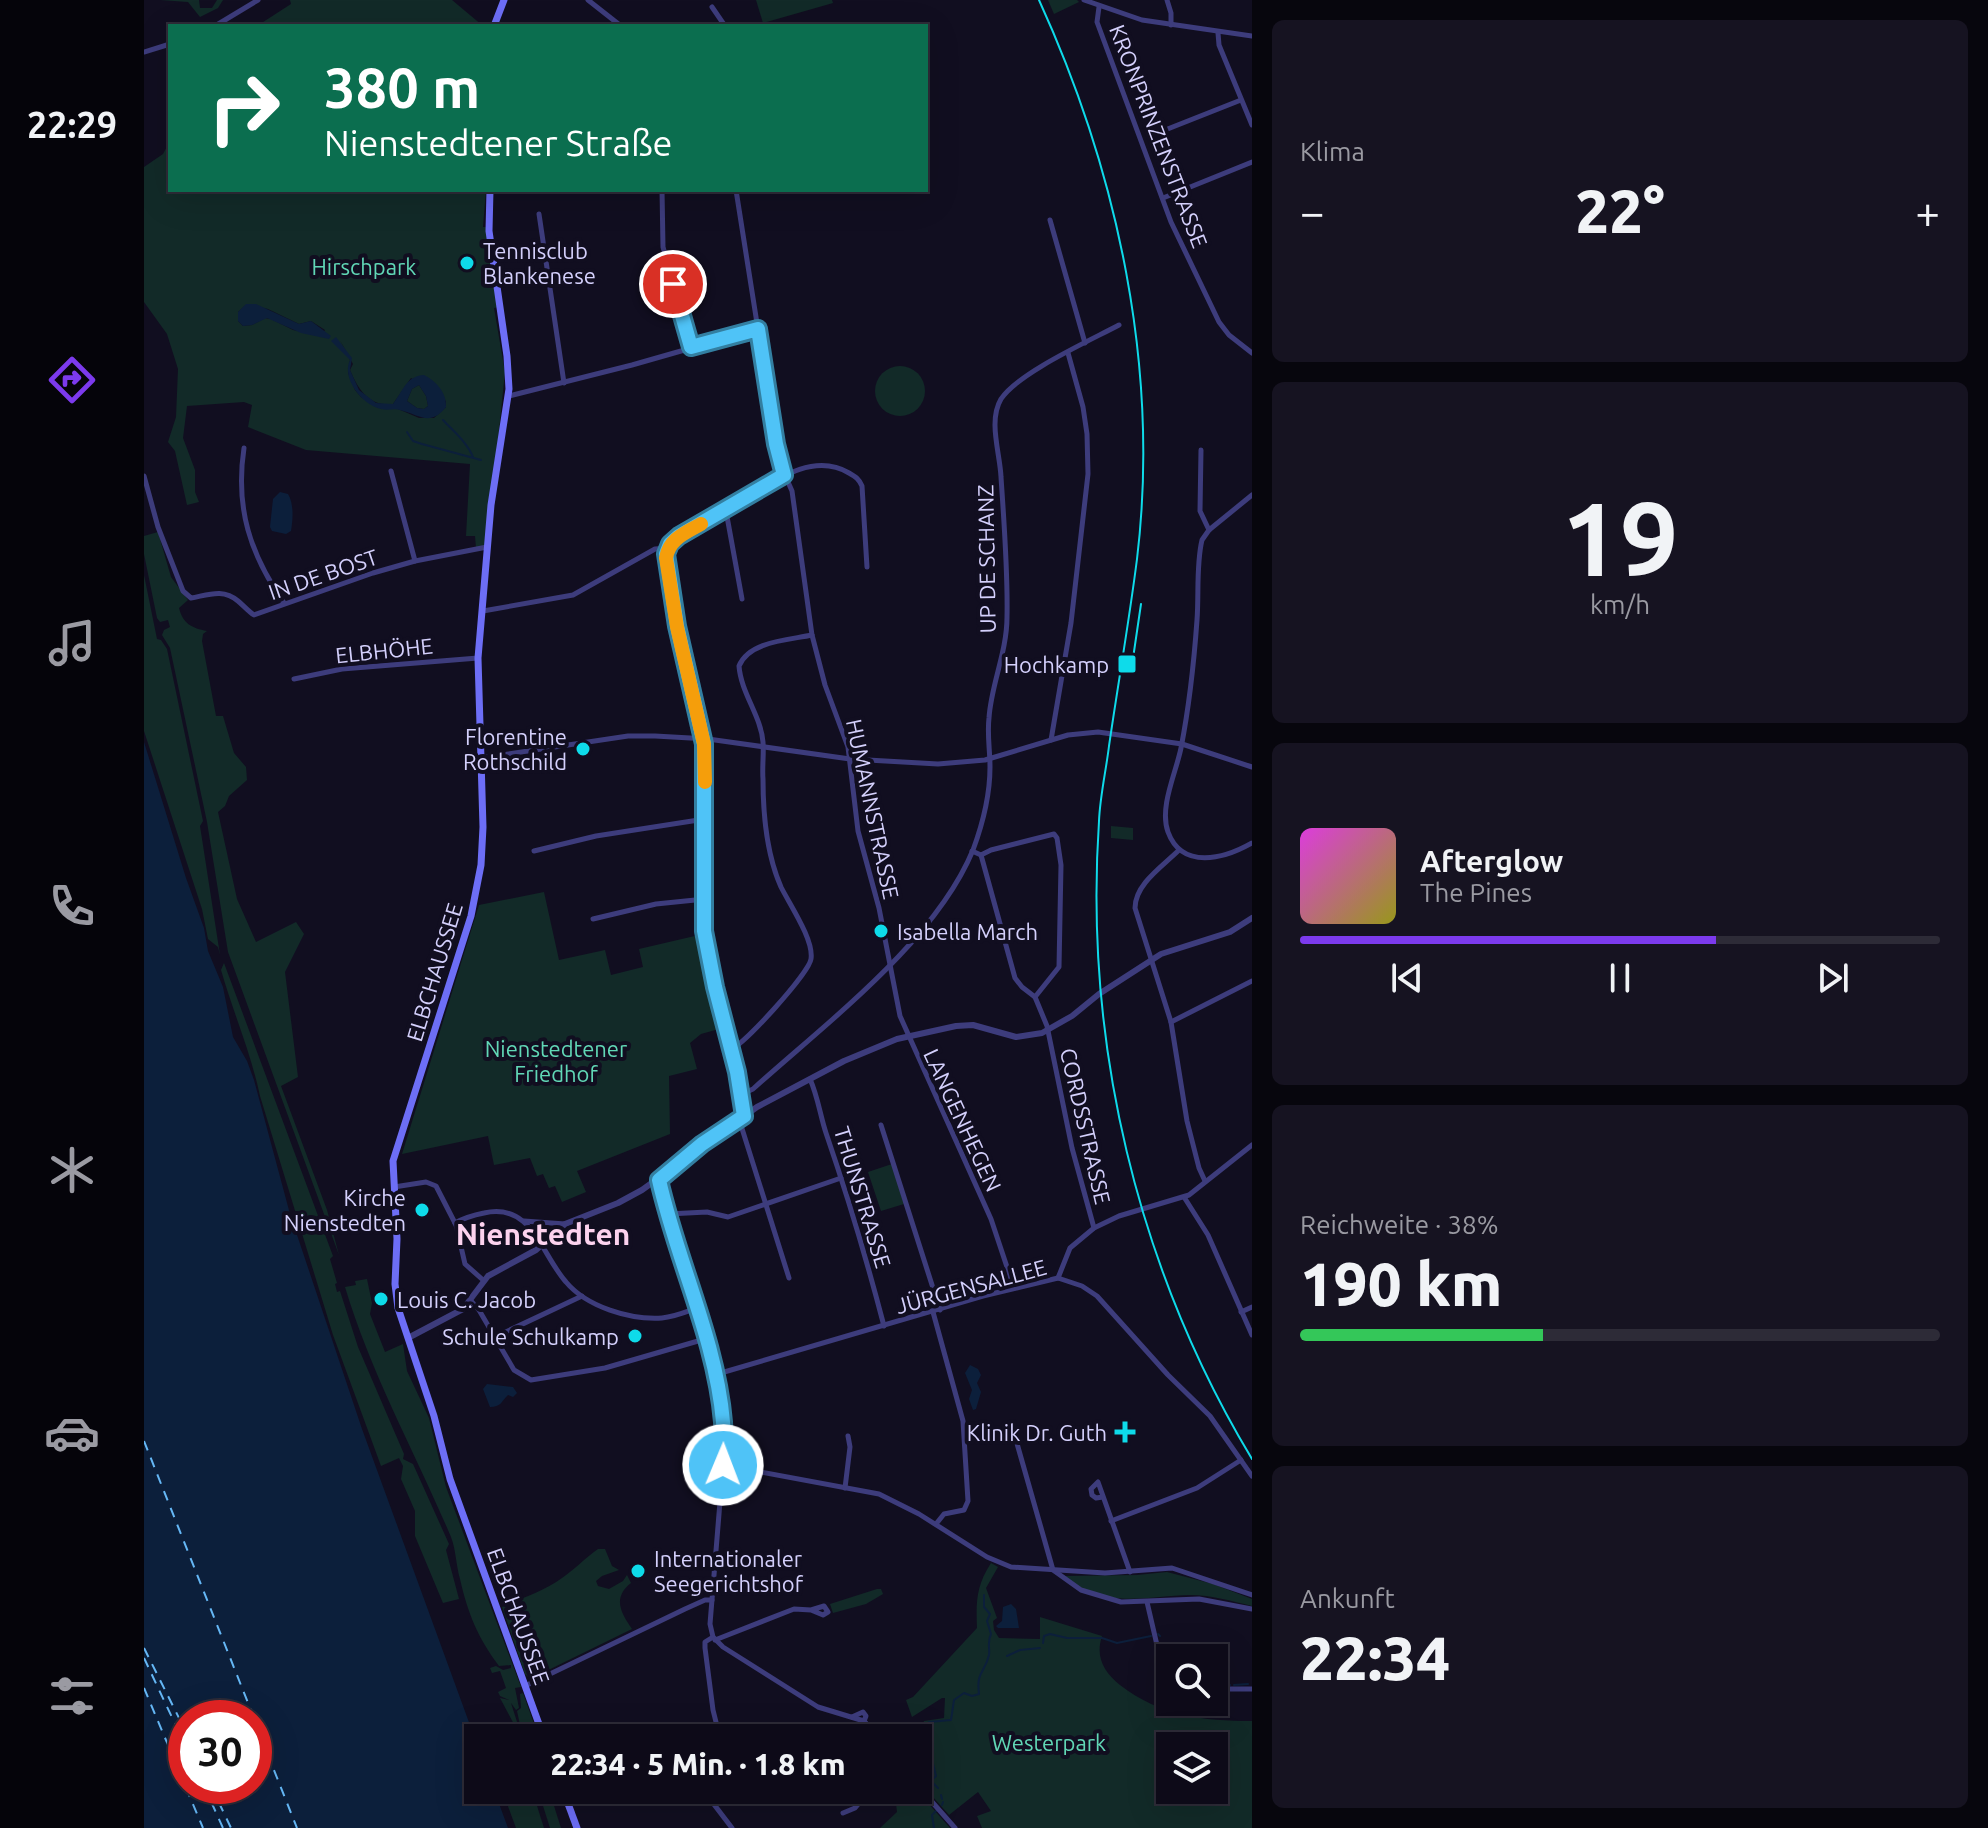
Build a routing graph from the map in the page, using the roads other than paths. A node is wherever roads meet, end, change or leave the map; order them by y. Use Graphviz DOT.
graph roads {
  1 [pos="258,0"];
  2 [pos="504,0"];
  3 [pos="588,0"];
  4 [pos="1084,0"];
  5 [pos="1167,0"];
  6 [pos="712,7"];
  7 [pos="1099,7"];
  8 [pos="218,24"];
  9 [pos="495,24"];
  10 [pos="618,24"];
  11 [pos="724,24"];
  12 [pos="1171,25"];
  13 [pos="1218,33"];
  14 [pos="1252,36"];
  15 [pos="168,45"];
  16 [pos="144,52"];
  17 [pos="1241,100"];
  18 [pos="1252,125"];
  19 [pos="1160,132"];
  20 [pos="1252,162"];
  21 [pos="490,192"];
  22 [pos="662,192"];
  23 [pos="736,192"];
  24 [pos="1163,198"];
  25 [pos="539,214"];
  26 [pos="1050,220"];
  27 [pos="1119,325"];
  28 [pos="758,329"];
  29 [pos="1085,343"];
  30 [pos="691,347"];
  31 [pos="1068,353"];
  32 [pos="1252,353"];
  33 [pos="564,383"];
  34 [pos="509,396"];
  35 [pos="244,448"];
  36 [pos="1201,450"];
  37 [pos="391,471"];
  38 [pos="784,475"];
  39 [pos="144,476"];
  40 [pos="1252,495"];
  41 [pos="726,511"];
  42 [pos="1209,530"];
  43 [pos="487,547"];
  44 [pos="668,548"];
  45 [pos="415,561"];
  46 [pos="867,567"];
  47 [pos="742,599"];
  48 [pos="284,603"];
  49 [pos="483,611"];
  50 [pos="812,635"];
  51 [pos="478,658"];
  52 [pos="294,679"];
  53 [pos="703,738"];
  54 [pos="1051,740"];
  55 [pos="1182,744"];
  56 [pos="763,746"];
  57 [pos="480,758"];
  58 [pos="850,759"];
  59 [pos="989,759"];
  60 [pos="1252,767"];
  61 [pos="705,819"];
  62 [pos="1252,843"];
  63 [pos="1179,850"];
  64 [pos="534,851"];
  65 [pos="972,851"];
  66 [pos="981,855"];
  67 [pos="705,899"];
  68 [pos="1252,918"];
  69 [pos="593,919"];
  70 [pos="1151,960"];
  71 [pos="891,964"];
  72 [pos="1252,981"];
  73 [pos="1035,997"];
  74 [pos="1171,1022"];
  75 [pos="1048,1030"];
  76 [pos="907,1036"];
  77 [pos="731,1049"];
  78 [pos="810,1079"];
  79 [pos="740,1095"];
  80 [pos="741,1118"];
  81 [pos="881,1125"];
  82 [pos="1252,1145"];
  83 [pos="841,1178"];
  84 [pos="659,1180"];
  85 [pos="1205,1181"];
  86 [pos="394,1187"];
  87 [pos="1184,1197"];
  88 [pos="767,1203"];
  89 [pos="668,1214"];
  90 [pos="524,1221"];
  91 [pos="455,1223"];
  92 [pos="565,1224"];
  93 [pos="1094,1228"];
  94 [pos="541,1246"];
  95 [pos="789,1278"];
  96 [pos="1058,1278"];
  97 [pos="483,1280"];
  98 [pos="1014,1288"];
  99 [pos="582,1296"];
  100 [pos="471,1301"];
  101 [pos="1252,1307"];
  102 [pos="697,1308"];
  103 [pos="940,1310"];
  104 [pos="933,1312"];
  105 [pos="1241,1312"];
  106 [pos="884,1326"];
  107 [pos="1252,1335"];
  108 [pos="495,1337"];
  109 [pos="408,1338"];
  110 [pos="705,1339"];
  111 [pos="714,1375"];
  112 [pos="848,1436"];
  113 [pos="1016,1440"];
  114 [pos="1241,1460"];
  115 [pos="723,1465"];
  116 [pos="1252,1476"];
  117 [pos="845,1488"];
  118 [pos="1103,1497"];
  119 [pos="1111,1521"];
  120 [pos="936,1524"];
  121 [pos="1053,1570"];
  122 [pos="1130,1572"];
  123 [pos="1252,1595"];
  124 [pos="712,1600"];
  125 [pos="1147,1602"];
  126 [pos="1252,1609"];
  127 [pos="811,1610"];
  128 [pos="714,1638"];
  129 [pos="1157,1644"];
  130 [pos="525,1686"];
  131 [pos="1228,1689"];
  132 [pos="1252,1689"];
  133 [pos="539,1724"];
  134 [pos="716,1724"];
  135 [pos="867,1724"];
  136 [pos="932,1802"];
  137 [pos="568,1804"];
  138 [pos="714,1804"];
  139 [pos="858,1804"];
  140 [pos="843,1813"];
  141 [pos="577,1828"];
  142 [pos="732,1828"];
  143 [pos="955,1828"];
  1 -- 8 [label="street"];
  2 -- 9 [label="main road"];
  3 -- 10 [label="street"];
  4 -- 7 [label="street"];
  5 -- 12 [label="street"];
  6 -- 11 [label="street"];
  7 -- 12 [label="street"];
  7 -- 24 [label="street, KRONPRINZENSTRASSE"];
  12 -- 13 [label="street"];
  13 -- 14 [label="street"];
  13 -- 17 [label="street"];
  15 -- 16 [label="street"];
  17 -- 18 [label="street"];
  17 -- 19 [label="street"];
  20 -- 24 [label="street"];
  21 -- 34 [label="main road, ELBCHAUSSEE"];
  22 -- 30 [label="street"];
  23 -- 28 [label="street, HUMANNSTRASSE"];
  24 -- 32 [label="street, KRONPRINZENSTRASSE"];
  25 -- 33 [label="street"];
  26 -- 29 [label="street"];
  27 -- 29 [label="street, UP DE SCHANZ"];
  28 -- 30 [label="street"];
  28 -- 38 [label="street, HUMANNSTRASSE"];
  29 -- 31 [label="street, UP DE SCHANZ"];
  30 -- 33 [label="street"];
  31 -- 54 [label="street"];
  31 -- 59 [label="street, UP DE SCHANZ"];
  33 -- 34 [label="street"];
  34 -- 43 [label="main road, ELBCHAUSSEE"];
  35 -- 48 [label="street"];
  36 -- 42 [label="street"];
  37 -- 45 [label="street"];
  38 -- 41 [label="street"];
  38 -- 46 [label="street"];
  38 -- 50 [label="street, HUMANNSTRASSE"];
  39 -- 48 [label="street, IN DE BOST"];
  40 -- 42 [label="street"];
  41 -- 44 [label="street"];
  41 -- 47 [label="street"];
  42 -- 55 [label="street"];
  43 -- 45 [label="street, IN DE BOST"];
  43 -- 49 [label="main road, ELBCHAUSSEE"];
  44 -- 49 [label="street"];
  44 -- 53 [label="street"];
  45 -- 48 [label="street, IN DE BOST"];
  49 -- 51 [label="main road, ELBCHAUSSEE"];
  50 -- 56 [label="street"];
  50 -- 58 [label="street, HUMANNSTRASSE"];
  51 -- 52 [label="street, ELBHÖHE"];
  51 -- 57 [label="main road, ELBCHAUSSEE"];
  53 -- 56 [label="street"];
  53 -- 57 [label="street"];
  53 -- 61 [label="street"];
  54 -- 55 [label="street"];
  54 -- 59 [label="street"];
  55 -- 60 [label="street"];
  55 -- 63 [label="street"];
  56 -- 58 [label="street"];
  56 -- 77 [label="street"];
  57 -- 86 [label="main road, ELBCHAUSSEE"];
  58 -- 59 [label="street"];
  58 -- 71 [label="street, HUMANNSTRASSE"];
  59 -- 65 [label="street, UP DE SCHANZ"];
  61 -- 64 [label="street"];
  61 -- 67 [label="street"];
  62 -- 63 [label="street"];
  63 -- 70 [label="street"];
  65 -- 66 [label="street"];
  65 -- 71 [label="street, UP DE SCHANZ"];
  66 -- 73 [label="street, CORDSSTRASSE"];
  66 -- 73 [label="street"];
  67 -- 69 [label="street"];
  67 -- 77 [label="street"];
  68 -- 70 [label="street"];
  70 -- 74 [label="street"];
  70 -- 75 [label="street"];
  71 -- 76 [label="street, LANGENHEGEN"];
  71 -- 79 [label="street, UP DE SCHANZ"];
  72 -- 74 [label="street"];
  73 -- 75 [label="street, CORDSSTRASSE"];
  74 -- 85 [label="street"];
  75 -- 76 [label="street"];
  75 -- 93 [label="street, CORDSSTRASSE"];
  76 -- 78 [label="street"];
  76 -- 98 [label="street, LANGENHEGEN"];
  77 -- 79 [label="street"];
  78 -- 80 [label="street"];
  78 -- 83 [label="street, THUNSTRASSE"];
  79 -- 80 [label="street"];
  80 -- 84 [label="street"];
  80 -- 88 [label="street"];
  81 -- 103 [label="street"];
  82 -- 85 [label="street"];
  83 -- 88 [label="street"];
  83 -- 106 [label="street, THUNSTRASSE"];
  84 -- 89 [label="street"];
  84 -- 92 [label="street"];
  85 -- 87 [label="street"];
  86 -- 91 [label="street"];
  86 -- 109 [label="main road, ELBCHAUSSEE"];
  87 -- 93 [label="street"];
  87 -- 105 [label="street"];
  88 -- 89 [label="street"];
  88 -- 95 [label="street"];
  89 -- 102 [label="street"];
  90 -- 91 [label="street"];
  90 -- 92 [label="street"];
  90 -- 94 [label="street"];
  91 -- 97 [label="street"];
  92 -- 94 [label="street"];
  93 -- 96 [label="street"];
  94 -- 97 [label="street"];
  94 -- 99 [label="street"];
  96 -- 98 [label="street, JÜRGENSALLEE"];
  96 -- 114 [label="street, JÜRGENSALLEE"];
  97 -- 100 [label="street"];
  98 -- 103 [label="street, JÜRGENSALLEE"];
  99 -- 102 [label="street"];
  99 -- 108 [label="street"];
  100 -- 108 [label="street"];
  100 -- 109 [label="street"];
  101 -- 105 [label="street"];
  102 -- 110 [label="street"];
  103 -- 104 [label="street, JÜRGENSALLEE"];
  104 -- 106 [label="street, JÜRGENSALLEE"];
  104 -- 120 [label="street"];
  105 -- 107 [label="street"];
  106 -- 111 [label="street, JÜRGENSALLEE"];
  108 -- 110 [label="street"];
  109 -- 130 [label="main road, ELBCHAUSSEE"];
  110 -- 111 [label="street"];
  111 -- 115 [label="street"];
  112 -- 117 [label="street"];
  113 -- 121 [label="street"];
  114 -- 116 [label="street, JÜRGENSALLEE"];
  114 -- 119 [label="street"];
  115 -- 117 [label="street"];
  115 -- 124 [label="street"];
  117 -- 120 [label="street"];
  118 -- 119 [label="street"];
  119 -- 122 [label="street"];
  120 -- 121 [label="street"];
  121 -- 122 [label="street"];
  121 -- 125 [label="street"];
  122 -- 123 [label="street"];
  124 -- 128 [label="street"];
  124 -- 130 [label="street"];
  125 -- 126 [label="street"];
  125 -- 129 [label="street"];
  127 -- 128 [label="street"];
  128 -- 134 [label="street"];
  128 -- 135 [label="street"];
  130 -- 133 [label="main road, ELBCHAUSSEE"];
  131 -- 132 [label="street"];
  136 -- 143 [label="street"];
  137 -- 141 [label="main road"];
  138 -- 142 [label="street"];
  139 -- 140 [label="street"];
}
